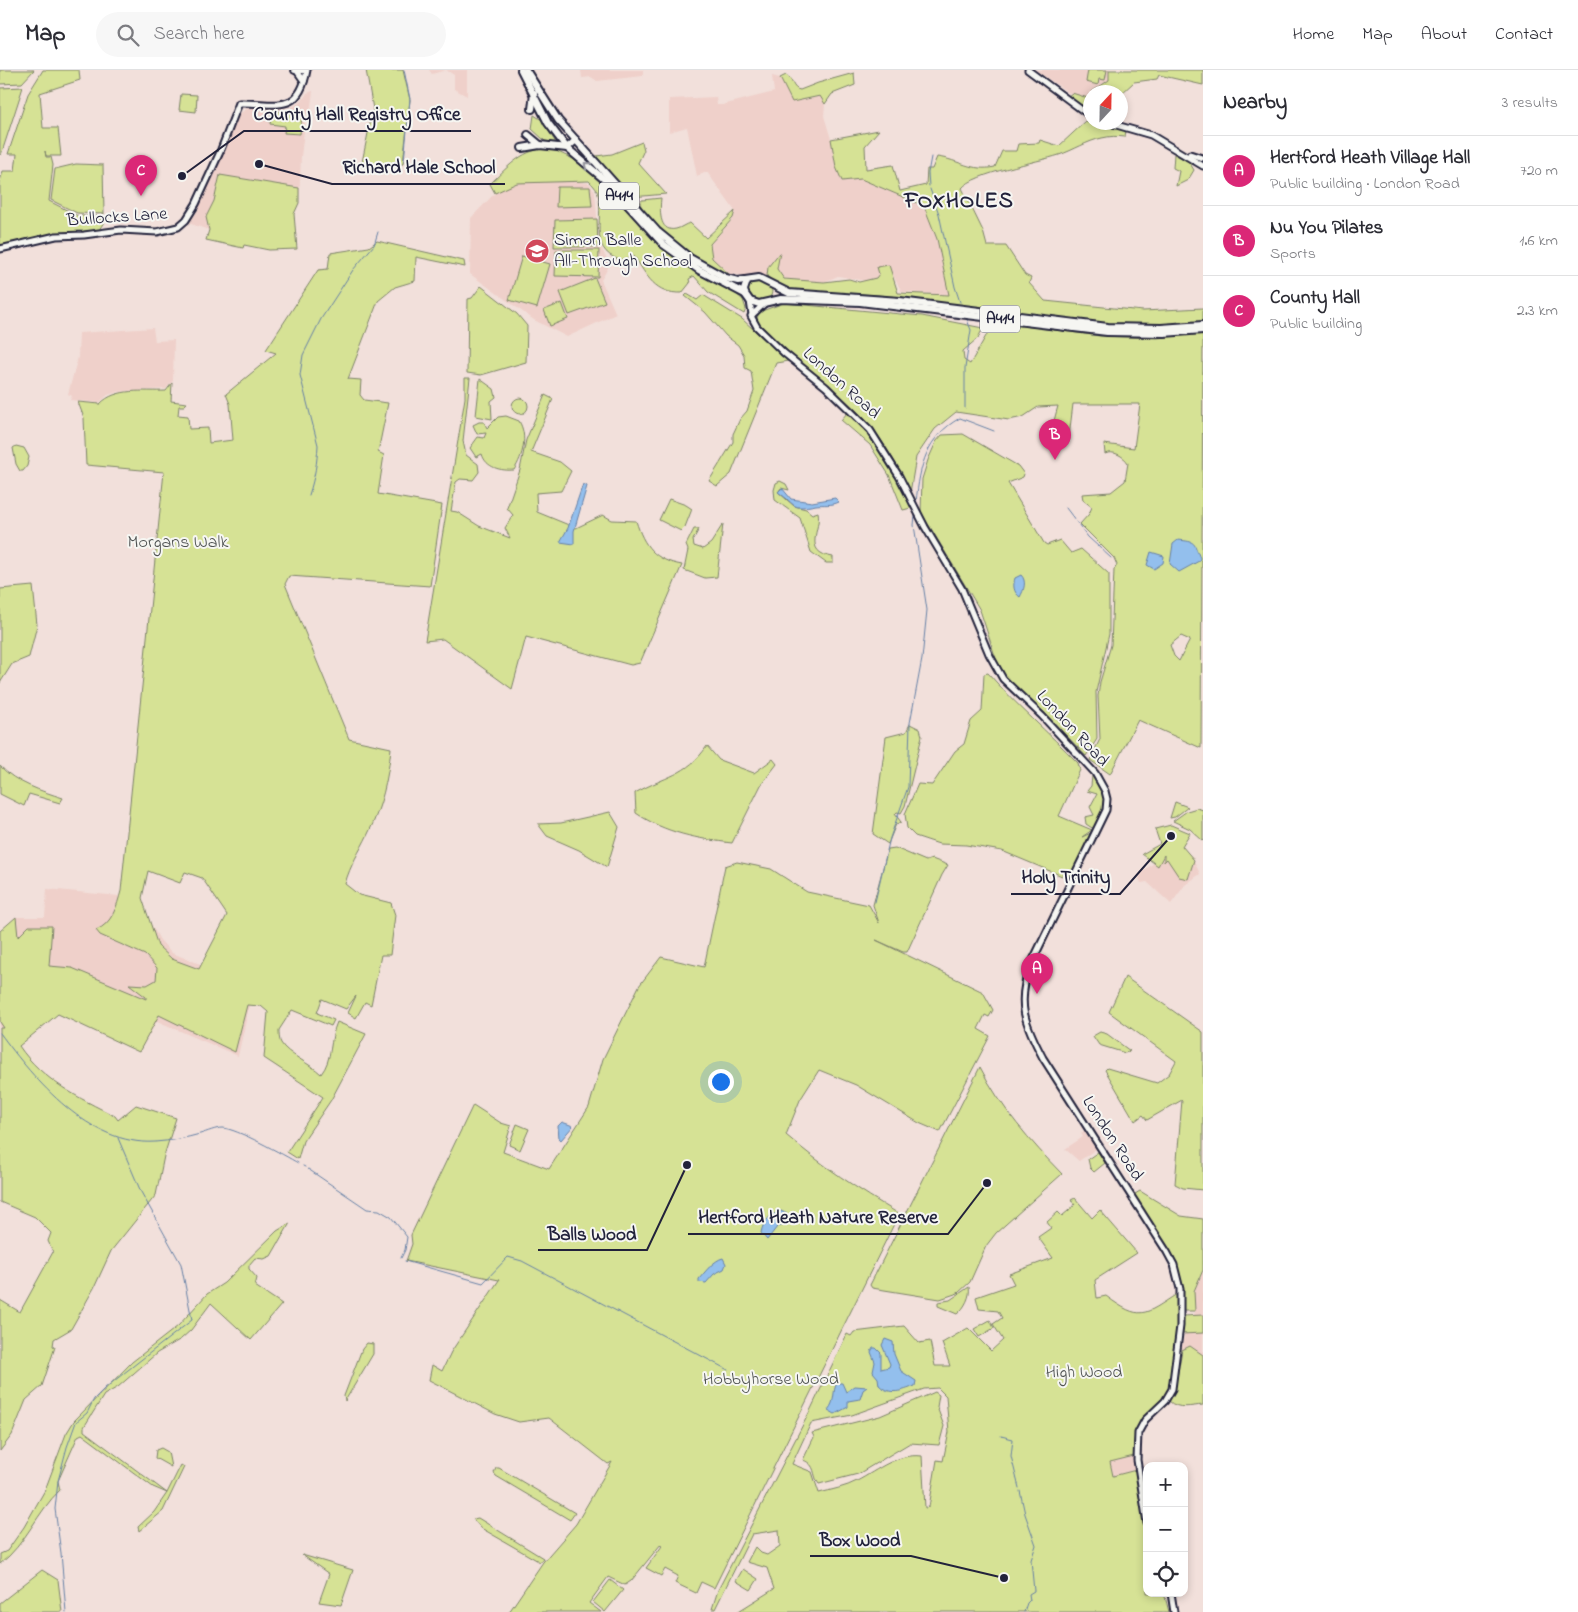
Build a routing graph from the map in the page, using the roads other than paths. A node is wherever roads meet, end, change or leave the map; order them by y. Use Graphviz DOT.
graph roads {
  1 [pos="296,70"];
  2 [pos="307,70"];
  3 [pos="521,70"];
  4 [pos="526,70"];
  5 [pos="1028,70"];
  6 [pos="304,81"];
  7 [pos="534,93"];
  8 [pos="532,109"];
  9 [pos="1083,111"];
  10 [pos="1128,128"];
  11 [pos="528,135"];
  12 [pos="576,140"];
  13 [pos="540,146"];
  14 [pos="522,148"];
  15 [pos="567,148"];
  16 [pos="1202,161"];
  17 [pos="0,249"];
  18 [pos="747,281"];
  19 [pos="774,286"];
  20 [pos="744,294"];
  21 [pos="771,301"];
  22 [pos="750,302"];
  23 [pos="764,304"];
  24 [pos="752,315"];
  25 [pos="1203,325"];
  26 [pos="1203,330"];
  27 [pos="1144,1507"];
  28 [pos="1172,1597"];
  29 [pos="1174,1612"];
  1 -- 2 [label="highway"];
  1 -- 6 [label="main road"];
  2 -- 6 [label="main road"];
  3 -- 7 [label="highway, A414"];
  4 -- 12 [label="highway, A414"];
  5 -- 9 [label="main road"];
  6 -- 17 [label="main road, Bullocks Lane"];
  7 -- 8 [label="highway"];
  7 -- 15 [label="highway, A414"];
  10 -- 16 [label="main road"];
  11 -- 13 [label="highway"];
  12 -- 15 [label="highway"];
  12 -- 18 [label="highway, A414"];
  13 -- 14 [label="highway"];
  13 -- 15 [label="highway"];
  20 -- 15 [label="highway, A414, one-way"];
  18 -- 19 [label="highway"];
  18 -- 20 [label="highway"];
  19 -- 21 [label="highway"];
  19 -- 25 [label="highway, A414"];
  20 -- 22 [label="highway"];
  21 -- 23 [label="highway"];
  21 -- 26 [label="highway, A414"];
  22 -- 23 [label="highway"];
  22 -- 24 [label="main road"];
  23 -- 24 [label="main road"];
  24 -- 27 [label="main road, London Road"];
  28 -- 29 [label="main road"];
}
